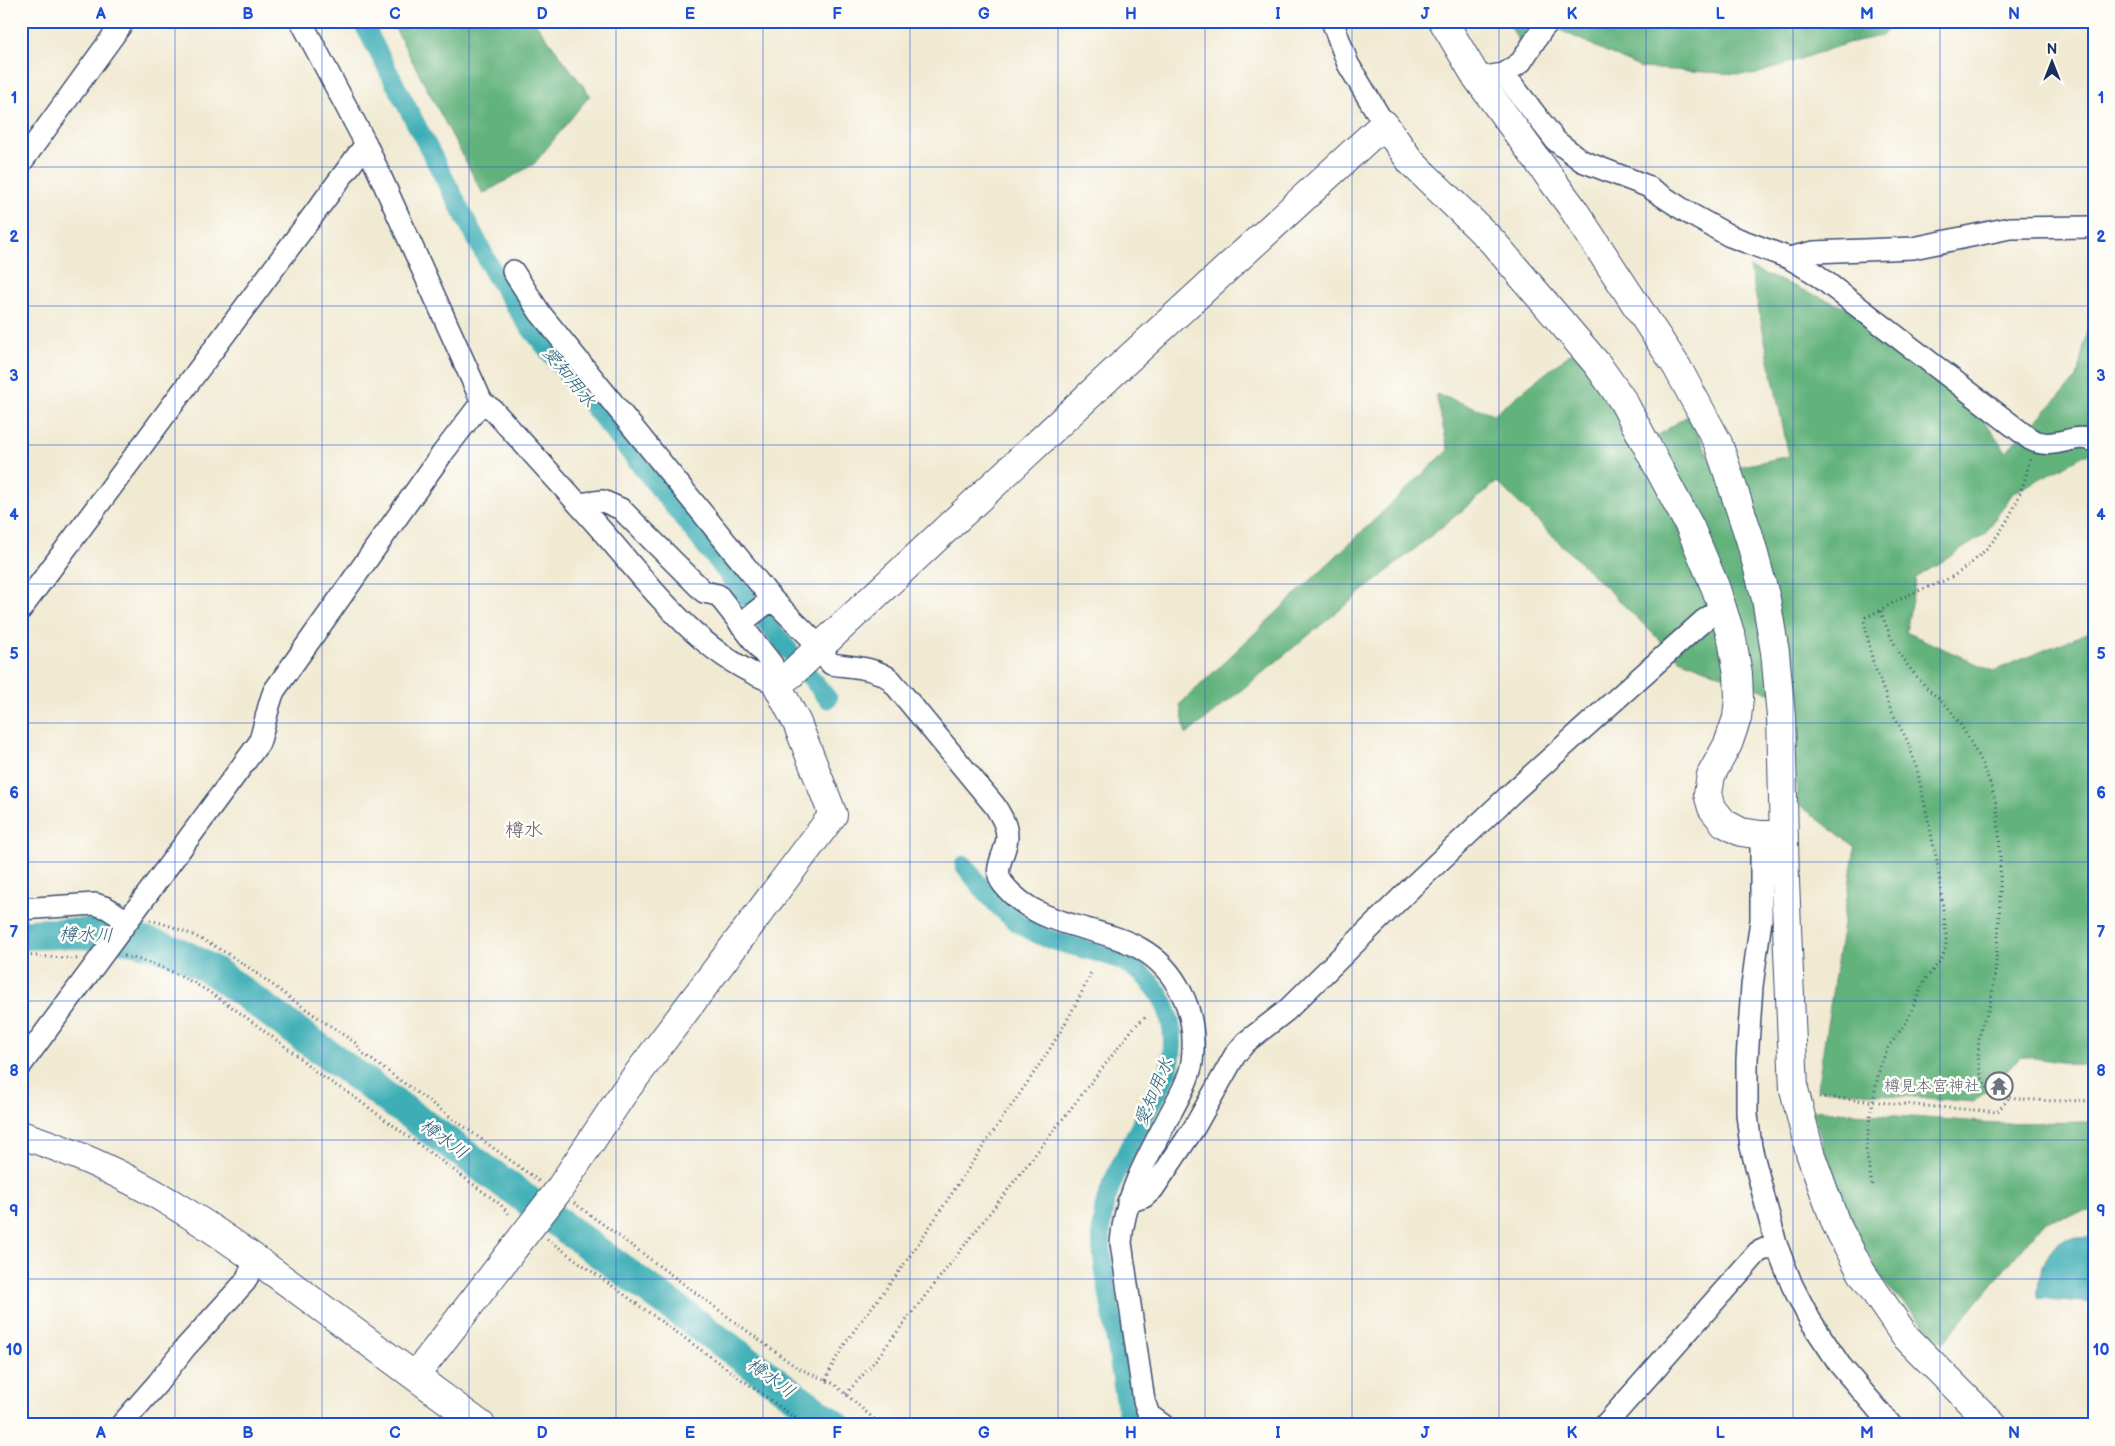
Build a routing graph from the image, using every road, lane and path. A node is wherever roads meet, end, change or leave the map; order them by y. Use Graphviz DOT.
graph roads {
  1 [pos="124,21"];
  2 [pos="301,21"];
  3 [pos="1332,21"];
  4 [pos="1443,21"];
  5 [pos="1550,21"];
  6 [pos="2079,21"];
  7 [pos="2094,28"];
  8 [pos="1504,74"];
  9 [pos="1477,78"];
  10 [pos="1384,124"];
  11 [pos="366,144"];
  12 [pos="21,163"];
  13 [pos="2094,228"];
  14 [pos="1789,258"];
  15 [pos="513,271"];
  16 [pos="482,402"];
  17 [pos="2034,441"];
  18 [pos="2094,441"];
  19 [pos="578,504"];
  20 [pos="772,599"];
  21 [pos="1722,608"];
  22 [pos="21,609"];
  23 [pos="1881,611"];
  24 [pos="740,624"];
  25 [pos="817,650"];
  26 [pos="783,679"];
  27 [pos="1772,835"];
  28 [pos="21,909"];
  29 [pos="116,937"];
  30 [pos="21,955"];
  31 [pos="1092,970"];
  32 [pos="1147,1016"];
  33 [pos="21,1065"];
  34 [pos="1814,1097"];
  35 [pos="2009,1098"];
  36 [pos="2094,1101"];
  37 [pos="1873,1102"];
  38 [pos="21,1135"];
  39 [pos="1872,1185"];
  40 [pos="558,1191"];
  41 [pos="1128,1202"];
  42 [pos="532,1226"];
  43 [pos="1776,1244"];
  44 [pos="256,1259"];
  45 [pos="415,1376"];
  46 [pos="826,1380"];
  47 [pos="846,1394"];
  48 [pos="121,1425"];
  49 [pos="481,1425"];
  50 [pos="805,1425"];
  51 [pos="881,1425"];
  52 [pos="1163,1425"];
  53 [pos="1605,1425"];
  54 [pos="1891,1425"];
  55 [pos="1993,1425"];
  1 -- 12 [label="street"];
  2 -- 11 [label="street"];
  3 -- 10 [label="street"];
  4 -- 9 [label="street"];
  5 -- 8 [label="street"];
  6 -- 7 [label="path"];
  8 -- 9 [label="street"];
  8 -- 14 [label="street"];
  9 -- 27 [label="street"];
  10 -- 21 [label="street"];
  10 -- 25 [label="street"];
  11 -- 16 [label="street"];
  11 -- 22 [label="street"];
  13 -- 14 [label="street"];
  14 -- 17 [label="street"];
  15 -- 20 [label="street"];
  16 -- 19 [label="street"];
  16 -- 29 [label="street"];
  17 -- 18 [label="street"];
  17 -- 23 [label="path"];
  19 -- 24 [label="street"];
  19 -- 26 [label="street"];
  20 -- 24 [label="street"];
  20 -- 25 [label="street"];
  21 -- 27 [label="street"];
  21 -- 41 [label="street"];
  23 -- 35 [label="path"];
  23 -- 37 [label="path"];
  24 -- 26 [label="street"];
  25 -- 26 [label="street"];
  25 -- 41 [label="street"];
  26 -- 40 [label="street"];
  27 -- 43 [label="street"];
  27 -- 55 [label="street"];
  28 -- 29 [label="street"];
  29 -- 30 [label="path"];
  29 -- 33 [label="street"];
  29 -- 40 [label="path"];
  29 -- 42 [label="path"];
  31 -- 46 [label="path"];
  32 -- 47 [label="path"];
  34 -- 37 [label="path"];
  35 -- 36 [label="path"];
  35 -- 37 [label="path"];
  37 -- 39 [label="path"];
  38 -- 44 [label="street"];
  40 -- 42 [label="street"];
  40 -- 46 [label="path"];
  41 -- 52 [label="street"];
  42 -- 45 [label="street"];
  42 -- 50 [label="path"];
  43 -- 53 [label="street"];
  43 -- 54 [label="street"];
  44 -- 45 [label="street"];
  44 -- 48 [label="street"];
  45 -- 49 [label="street"];
  46 -- 47 [label="path"];
  47 -- 51 [label="path"];
}
